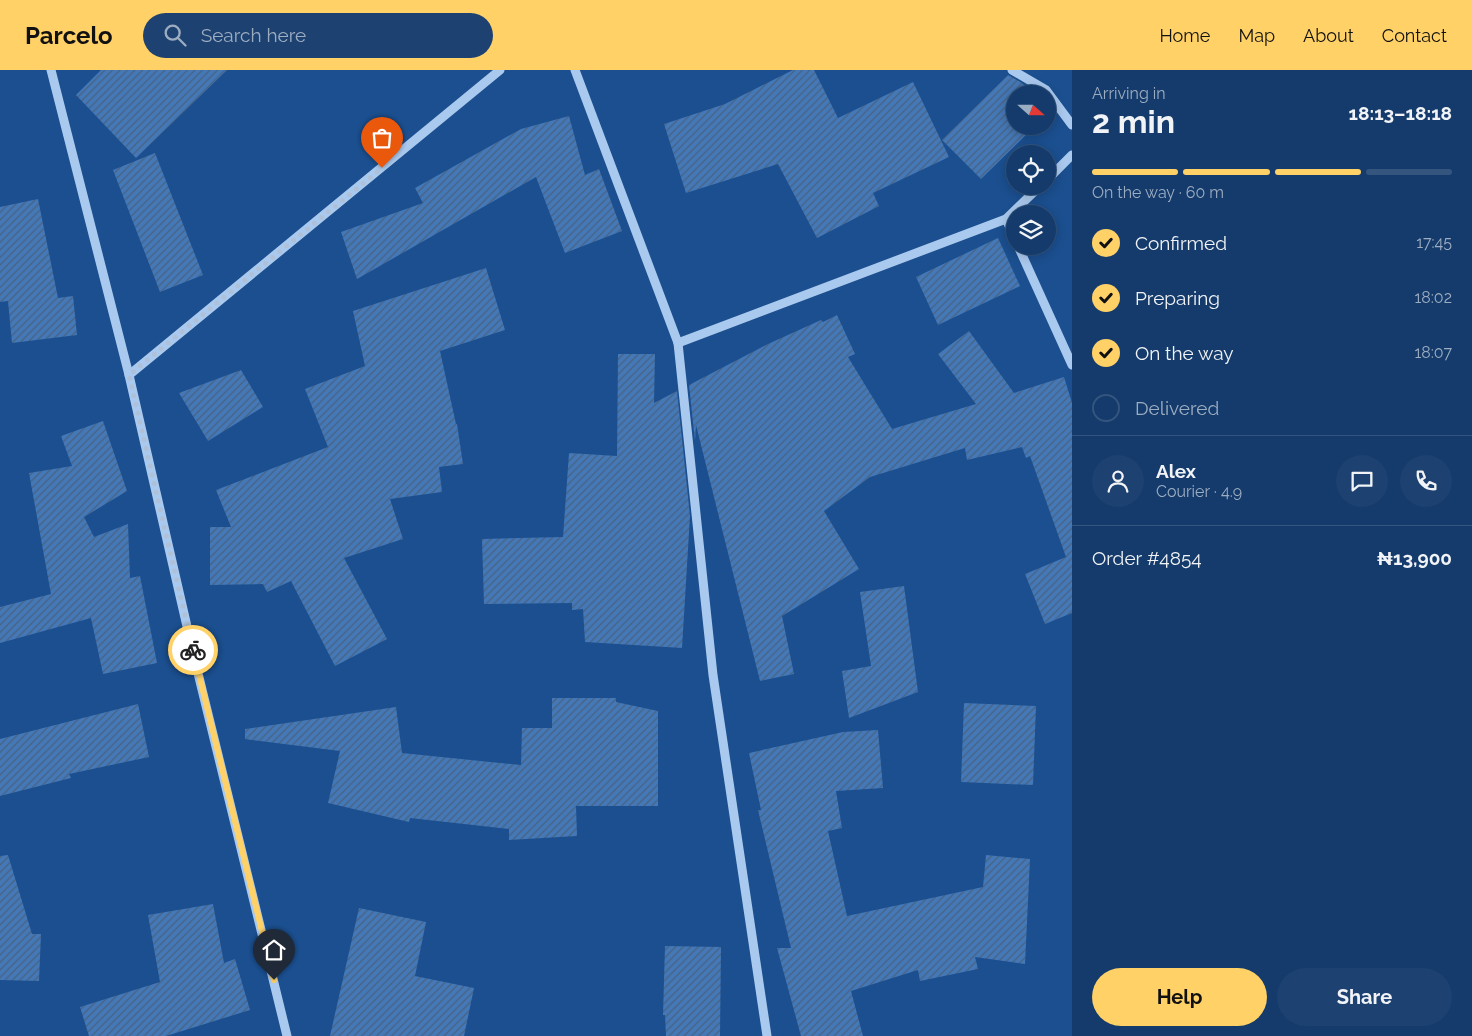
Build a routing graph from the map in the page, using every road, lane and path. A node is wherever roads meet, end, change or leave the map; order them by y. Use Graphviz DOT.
graph roads {
  1 [pos="51,70"];
  2 [pos="500,70"];
  3 [pos="575,70"];
  4 [pos="1012,70"];
  5 [pos="1072,125"];
  6 [pos="1072,155"];
  7 [pos="1056,171"];
  8 [pos="1031,195"];
  9 [pos="1020,205"];
  10 [pos="1006,219"];
  11 [pos="1022,255"];
  12 [pos="678,343"];
  13 [pos="1072,366"];
  14 [pos="129,375"];
  15 [pos="287,1036"];
  16 [pos="768,1036"];
  1 -- 14 [label="street"];
  2 -- 14 [label="street"];
  3 -- 12 [label="street"];
  4 -- 5 [label="street"];
  6 -- 7 [label="street"];
  8 -- 9 [label="street"];
  10 -- 12 [label="street"];
  11 -- 13 [label="street"];
  12 -- 16 [label="street"];
  14 -- 15 [label="street"];
}
